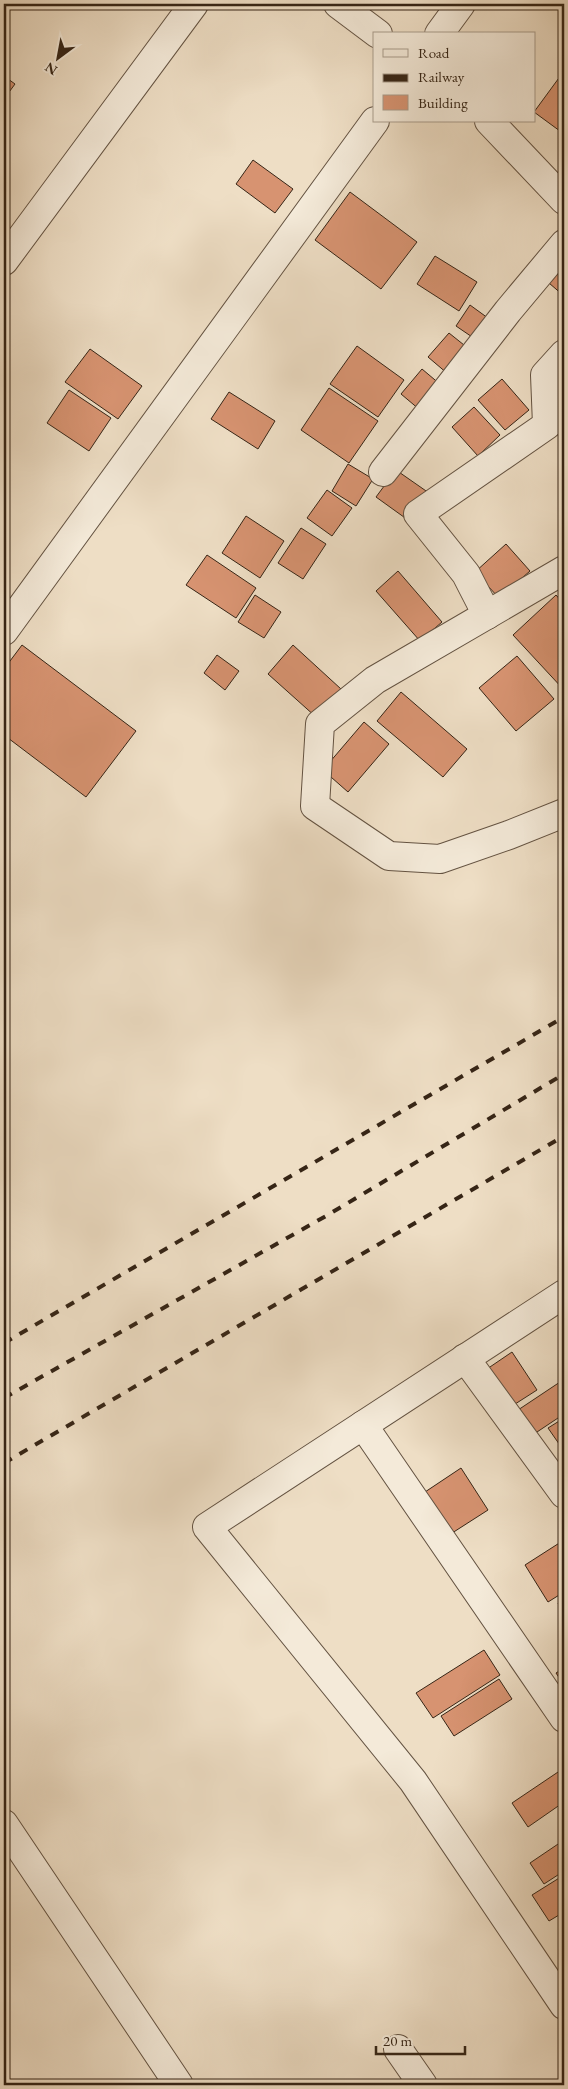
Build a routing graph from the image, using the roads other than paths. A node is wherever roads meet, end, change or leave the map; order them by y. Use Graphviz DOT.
graph roads {
  1 [pos="194,4"];
  2 [pos="338,4"];
  3 [pos="461,4"];
  4 [pos="375,32"];
  5 [pos="440,32"];
  6 [pos="374,122"];
  7 [pos="491,122"];
  8 [pos="564,200"];
  9 [pos="564,244"];
  10 [pos="4,261"];
  11 [pos="564,354"];
  12 [pos="383,472"];
  13 [pos="564,570"];
  14 [pos="487,615"];
  15 [pos="4,631"];
  16 [pos="564,812"];
  17 [pos="564,1294"];
  18 [pos="464,1358"];
  19 [pos="363,1425"];
  20 [pos="564,1494"];
  21 [pos="564,1718"];
  22 [pos="4,1824"];
  23 [pos="564,2005"];
  24 [pos="398,2049"];
  25 [pos="179,2085"];
  26 [pos="423,2085"];
  1 -- 10 [label="street"];
  2 -- 4 [label="street"];
  3 -- 5 [label="street"];
  6 -- 15 [label="street"];
  7 -- 8 [label="street"];
  9 -- 12 [label="street"];
  11 -- 14 [label="street"];
  13 -- 14 [label="street"];
  14 -- 16 [label="street"];
  17 -- 18 [label="street"];
  18 -- 19 [label="street"];
  18 -- 20 [label="street"];
  19 -- 21 [label="street"];
  19 -- 23 [label="street"];
  22 -- 25 [label="street"];
  24 -- 26 [label="street"];
}
